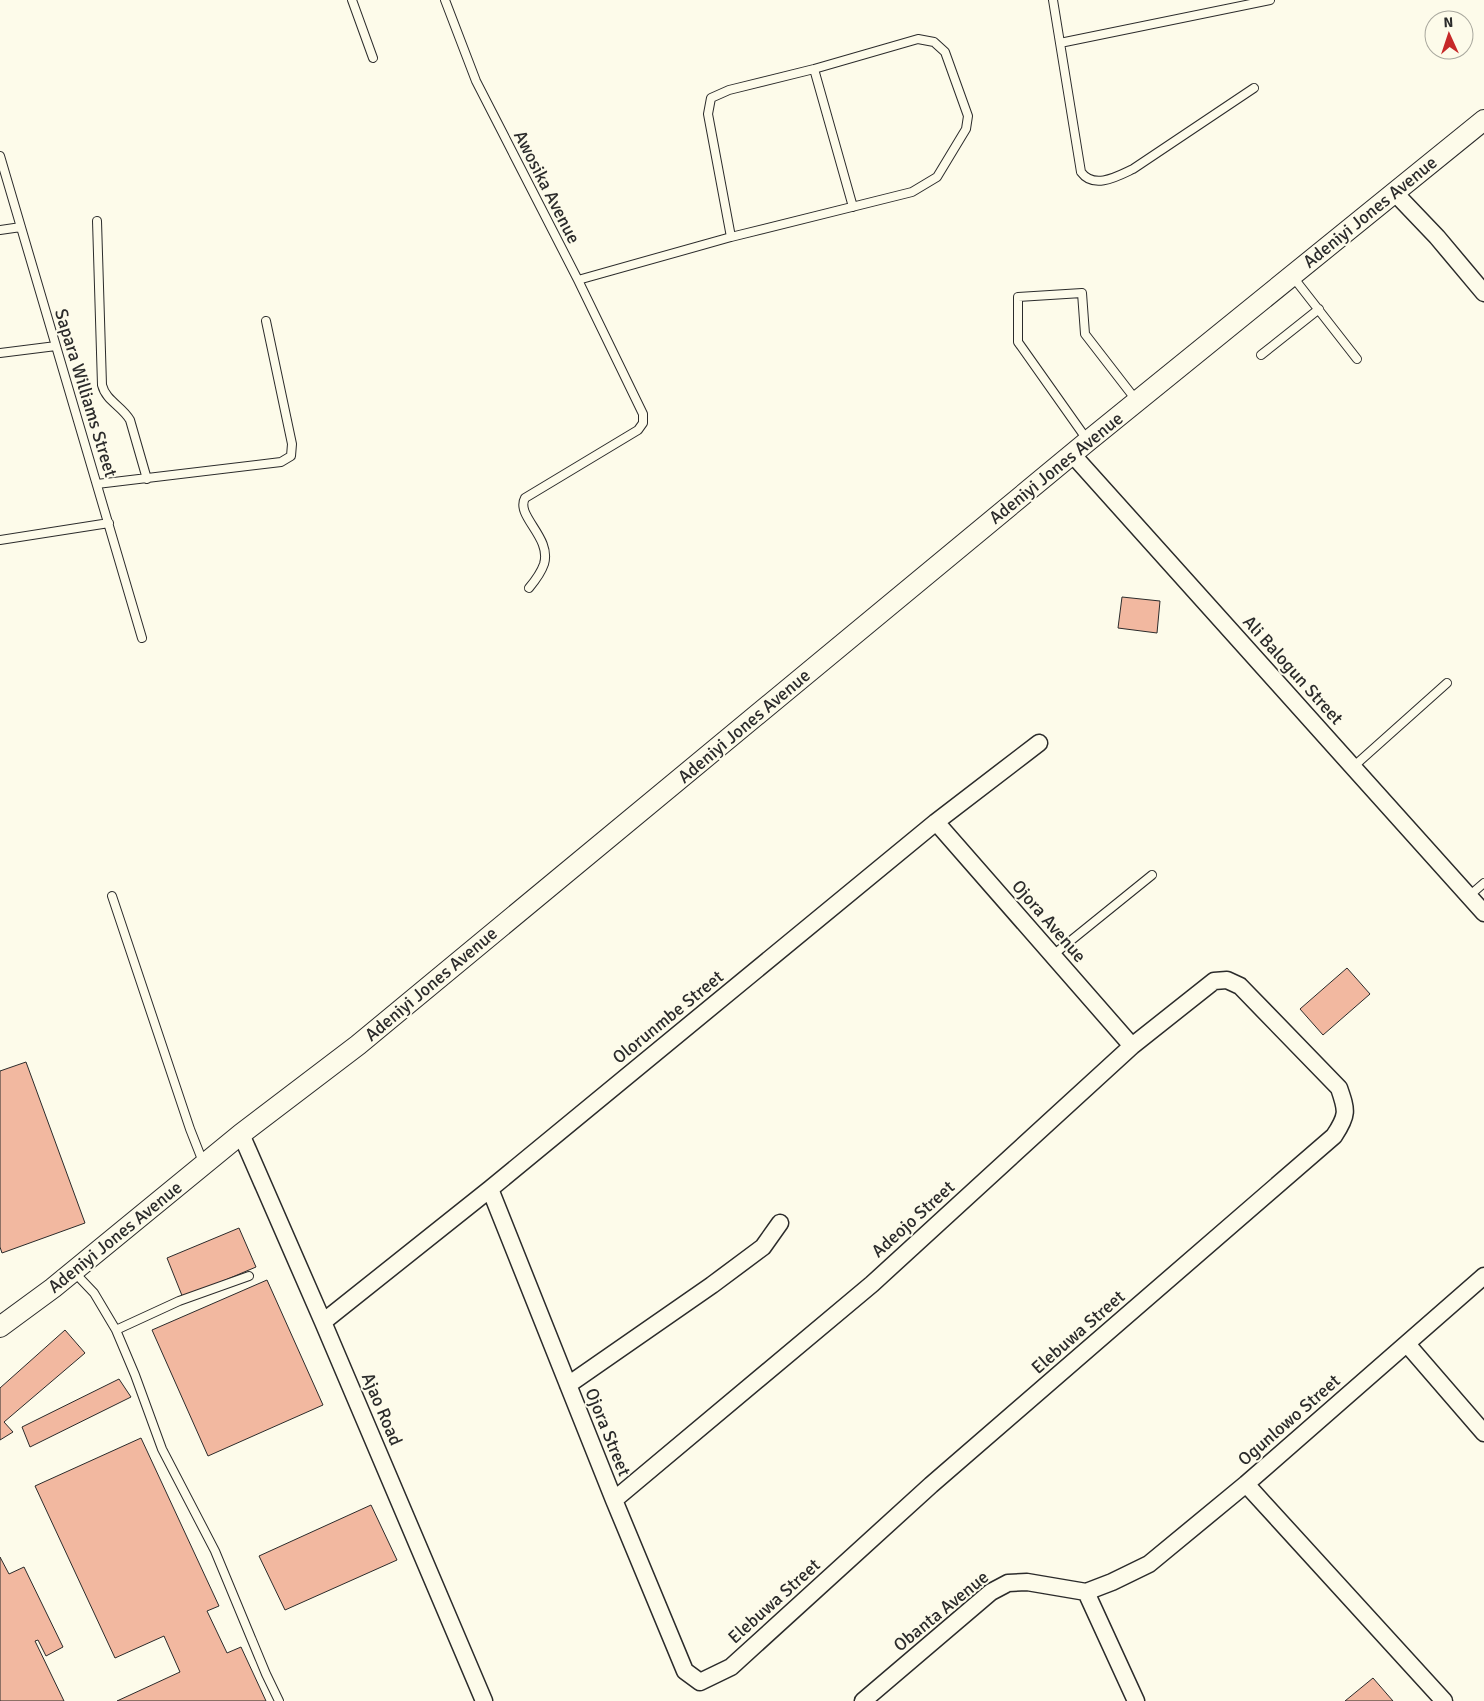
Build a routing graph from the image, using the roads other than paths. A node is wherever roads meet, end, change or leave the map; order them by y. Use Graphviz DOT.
graph roads {
  1 [pos="352,0"];
  2 [pos="445,0"];
  3 [pos="1053,0"];
  4 [pos="1270,0"];
  5 [pos="1060,43"];
  6 [pos="373,58"];
  7 [pos="814,69"];
  8 [pos="1254,88"];
  9 [pos="1484,120"];
  10 [pos="0,156"];
  11 [pos="1394,192"];
  12 [pos="853,207"];
  13 [pos="96,221"];
  14 [pos="21,227"];
  15 [pos="0,230"];
  16 [pos="730,237"];
  17 [pos="1292,275"];
  18 [pos="578,280"];
  19 [pos="1484,293"];
  20 [pos="1319,309"];
  21 [pos="266,321"];
  22 [pos="56,346"];
  23 [pos="0,353"];
  24 [pos="1261,355"];
  25 [pos="1357,359"];
  26 [pos="1137,401"];
  27 [pos="1088,441"];
  28 [pos="1072,454"];
  29 [pos="146,479"];
  30 [pos="97,484"];
  31 [pos="109,524"];
  32 [pos="0,540"];
  33 [pos="529,588"];
  34 [pos="142,638"];
  35 [pos="1447,683"];
  36 [pos="1039,743"];
  37 [pos="1353,767"];
  38 [pos="936,822"];
  39 [pos="1152,875"];
  40 [pos="1484,883"];
  41 [pos="112,896"];
  42 [pos="1469,896"];
  43 [pos="1484,913"];
  44 [pos="1053,955"];
  45 [pos="1240,986"];
  46 [pos="1132,1046"];
  47 [pos="240,1134"];
  48 [pos="204,1164"];
  49 [pos="490,1189"];
  50 [pos="780,1224"];
  51 [pos="73,1271"];
  52 [pos="249,1276"];
  53 [pos="1484,1276"];
  54 [pos="323,1322"];
  55 [pos="0,1328"];
  56 [pos="116,1330"];
  57 [pos="1407,1344"];
  58 [pos="568,1385"];
  59 [pos="1484,1433"];
  60 [pos="1246,1484"];
  61 [pos="614,1500"];
  62 [pos="1086,1592"];
  63 [pos="700,1682"];
  64 [pos="279,1701"];
  65 [pos="484,1701"];
  66 [pos="863,1701"];
  67 [pos="1136,1701"];
  68 [pos="1444,1701"];
  1 -- 6 [label="lane"];
  2 -- 18 [label="lane, Awosika Avenue"];
  3 -- 5 [label="lane"];
  4 -- 5 [label="lane"];
  5 -- 8 [label="lane"];
  7 -- 12 [label="lane"];
  7 -- 12 [label="lane"];
  7 -- 16 [label="lane"];
  9 -- 11 [label="street, Adeniyi Jones Avenue"];
  10 -- 14 [label="lane, Sapara Williams Street"];
  11 -- 17 [label="street, Adeniyi Jones Avenue"];
  11 -- 19 [label="street"];
  12 -- 16 [label="lane"];
  13 -- 29 [label="lane"];
  14 -- 15 [label="lane"];
  14 -- 22 [label="lane, Sapara Williams Street"];
  16 -- 18 [label="lane"];
  17 -- 20 [label="lane"];
  17 -- 26 [label="street, Adeniyi Jones Avenue"];
  18 -- 33 [label="lane, Awosika Avenue"];
  20 -- 24 [label="lane"];
  20 -- 25 [label="lane"];
  21 -- 29 [label="lane"];
  22 -- 23 [label="lane"];
  22 -- 30 [label="lane, Sapara Williams Street"];
  26 -- 27 [label="street, Adeniyi Jones Avenue"];
  26 -- 27 [label="lane"];
  27 -- 28 [label="street, Adeniyi Jones Avenue"];
  28 -- 37 [label="street, Ali Balogun Street"];
  28 -- 47 [label="street, Adeniyi Jones Avenue"];
  29 -- 30 [label="lane"];
  30 -- 31 [label="lane, Sapara Williams Street"];
  31 -- 32 [label="lane"];
  31 -- 34 [label="lane, Sapara Williams Street"];
  35 -- 37 [label="lane"];
  36 -- 38 [label="street, Olorunmbe Street"];
  37 -- 42 [label="street, Ali Balogun Street"];
  38 -- 44 [label="street, Ojora Avenue"];
  38 -- 49 [label="street, Olorunmbe Street"];
  39 -- 44 [label="lane"];
  40 -- 42 [label="lane"];
  41 -- 48 [label="lane"];
  42 -- 43 [label="street, Ali Balogun Street"];
  44 -- 46 [label="street, Ojora Avenue"];
  45 -- 46 [label="street, Adeojo Street"];
  45 -- 63 [label="street, Elebuwa Street"];
  46 -- 61 [label="street, Adeojo Street"];
  47 -- 48 [label="street, Adeniyi Jones Avenue"];
  47 -- 54 [label="street, Ajao Road"];
  48 -- 51 [label="street, Adeniyi Jones Avenue"];
  49 -- 54 [label="street, Olorunmbe Street"];
  49 -- 58 [label="street, Ojora Street"];
  50 -- 58 [label="street"];
  51 -- 55 [label="street, Adeniyi Jones Avenue"];
  51 -- 56 [label="lane"];
  52 -- 56 [label="lane"];
  53 -- 57 [label="street, Ogunlowo Street"];
  54 -- 65 [label="street, Ajao Road"];
  56 -- 64 [label="lane"];
  57 -- 59 [label="street"];
  57 -- 60 [label="street, Ogunlowo Street"];
  58 -- 61 [label="street, Ojora Street"];
  60 -- 62 [label="street, Ogunlowo Street"];
  60 -- 68 [label="street"];
  61 -- 63 [label="street, Ojora Street"];
  62 -- 66 [label="street, Obanta Avenue"];
  62 -- 67 [label="street"];
}
